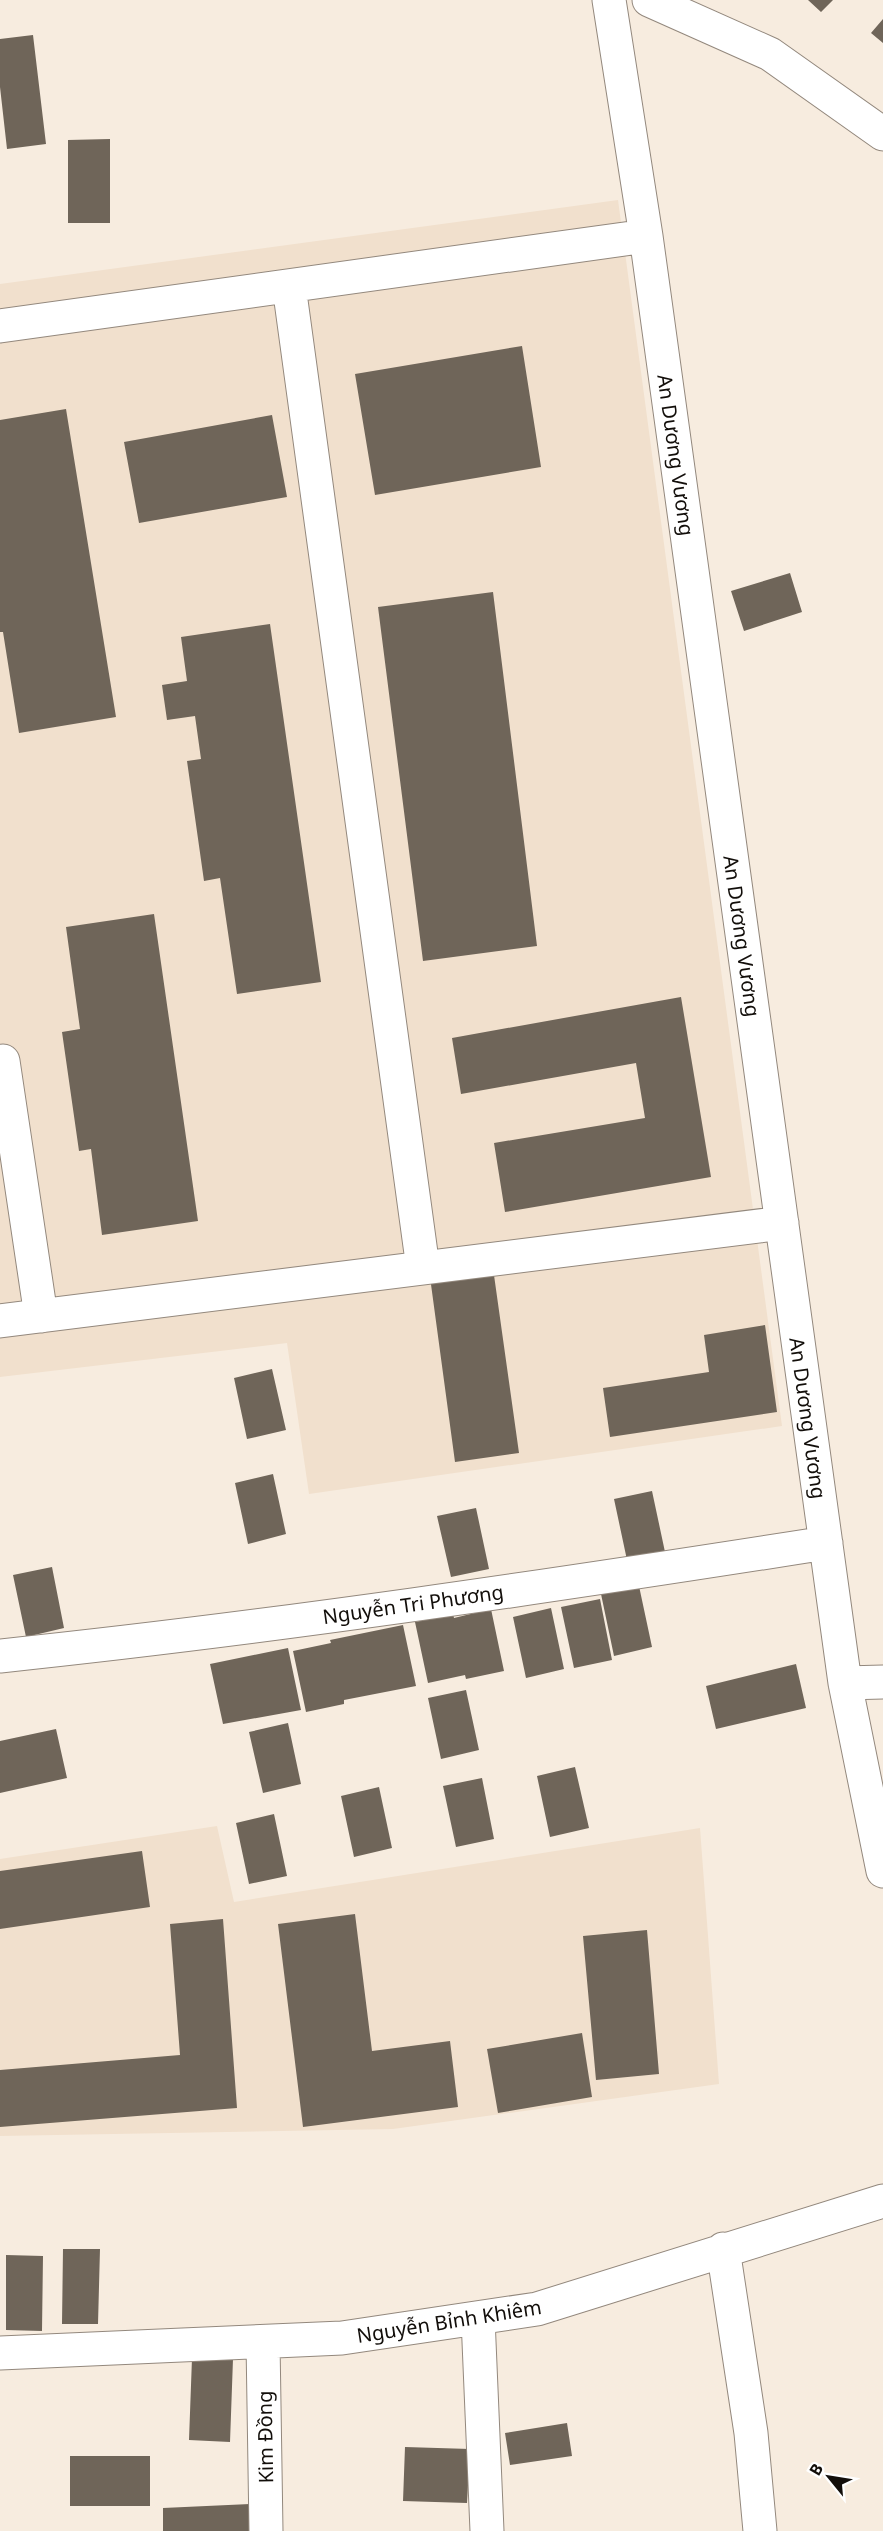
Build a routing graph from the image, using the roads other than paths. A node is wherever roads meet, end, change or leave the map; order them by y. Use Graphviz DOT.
graph roads {
  1 [pos="609,0"];
  2 [pos="650,0"];
  3 [pos="883,134"];
  4 [pos="646,236"];
  5 [pos="289,286"];
  6 [pos="0,326"];
  7 [pos="3,1061"];
  8 [pos="782,1223"];
  9 [pos="423,1268"];
  10 [pos="41,1316"];
  11 [pos="0,1321"];
  12 [pos="825,1543"];
  13 [pos="0,1656"];
  14 [pos="883,1682"];
  15 [pos="845,1683"];
  16 [pos="883,1871"];
  17 [pos="883,2201"];
  18 [pos="723,2249"];
  19 [pos="478,2318"];
  20 [pos="263,2342"];
  21 [pos="0,2353"];
  22 [pos="266,2531"];
  23 [pos="487,2531"];
  24 [pos="760,2531"];
  1 -- 4 [label="street, An Dương Vương"];
  2 -- 3 [label="street"];
  4 -- 5 [label="street"];
  4 -- 8 [label="street, An Dương Vương"];
  5 -- 6 [label="street"];
  5 -- 9 [label="street"];
  7 -- 10 [label="street"];
  8 -- 9 [label="street"];
  8 -- 12 [label="street, An Dương Vương"];
  9 -- 10 [label="street"];
  10 -- 11 [label="street"];
  12 -- 13 [label="street, Nguyễn Tri Phương"];
  12 -- 15 [label="street, An Dương Vương"];
  14 -- 15 [label="street"];
  15 -- 16 [label="street, An Dương Vương"];
  17 -- 18 [label="street, Nguyễn Bỉnh Khiêm"];
  18 -- 19 [label="street, Nguyễn Bỉnh Khiêm"];
  18 -- 24 [label="street"];
  19 -- 20 [label="street, Nguyễn Bỉnh Khiêm"];
  19 -- 23 [label="street"];
  20 -- 21 [label="street, Nguyễn Bỉnh Khiêm"];
  20 -- 22 [label="street, Kim Đồng"];
}
